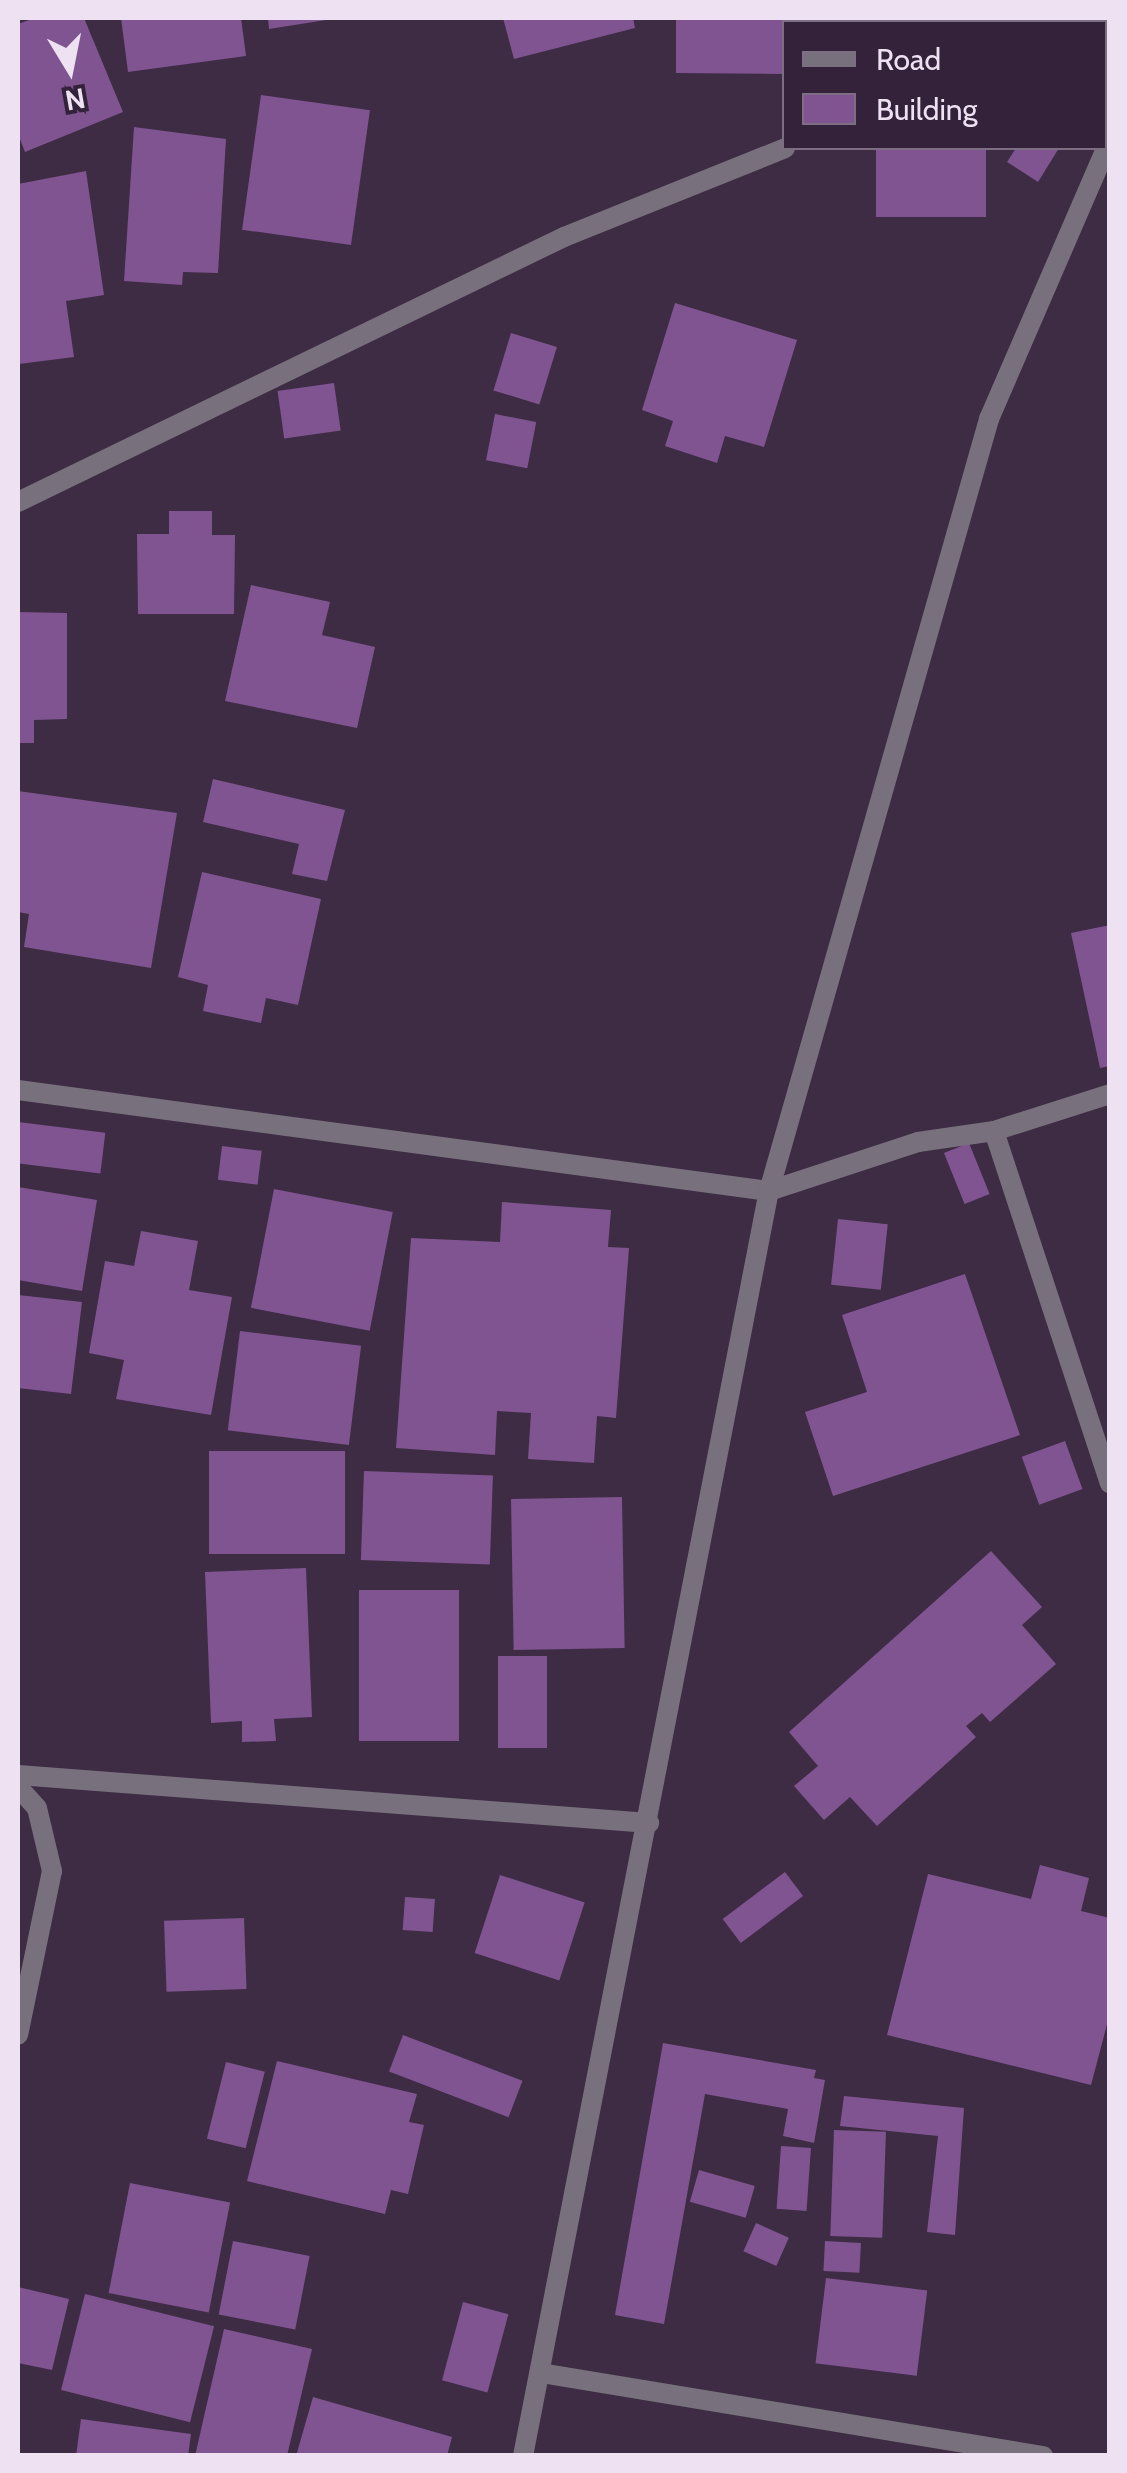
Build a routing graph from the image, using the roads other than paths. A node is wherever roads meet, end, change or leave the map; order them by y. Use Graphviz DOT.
graph roads {
  1 [pos="782,149"];
  2 [pos="1106,150"];
  3 [pos="18,502"];
  4 [pos="18,1090"];
  5 [pos="1110,1094"];
  6 [pos="994,1131"];
  7 [pos="769,1191"];
  8 [pos="1110,1484"];
  9 [pos="18,1776"];
  10 [pos="18,1787"];
  11 [pos="649,1823"];
  12 [pos="18,2035"];
  13 [pos="541,2373"];
  14 [pos="523,2456"];
  15 [pos="1044,2456"];
  1 -- 3 [label="street"];
  2 -- 7 [label="street"];
  4 -- 7 [label="street"];
  5 -- 6 [label="street"];
  6 -- 7 [label="street"];
  6 -- 8 [label="street"];
  7 -- 11 [label="street"];
  9 -- 11 [label="street"];
  10 -- 12 [label="street"];
  11 -- 13 [label="street"];
  13 -- 14 [label="street"];
  13 -- 15 [label="street"];
}
